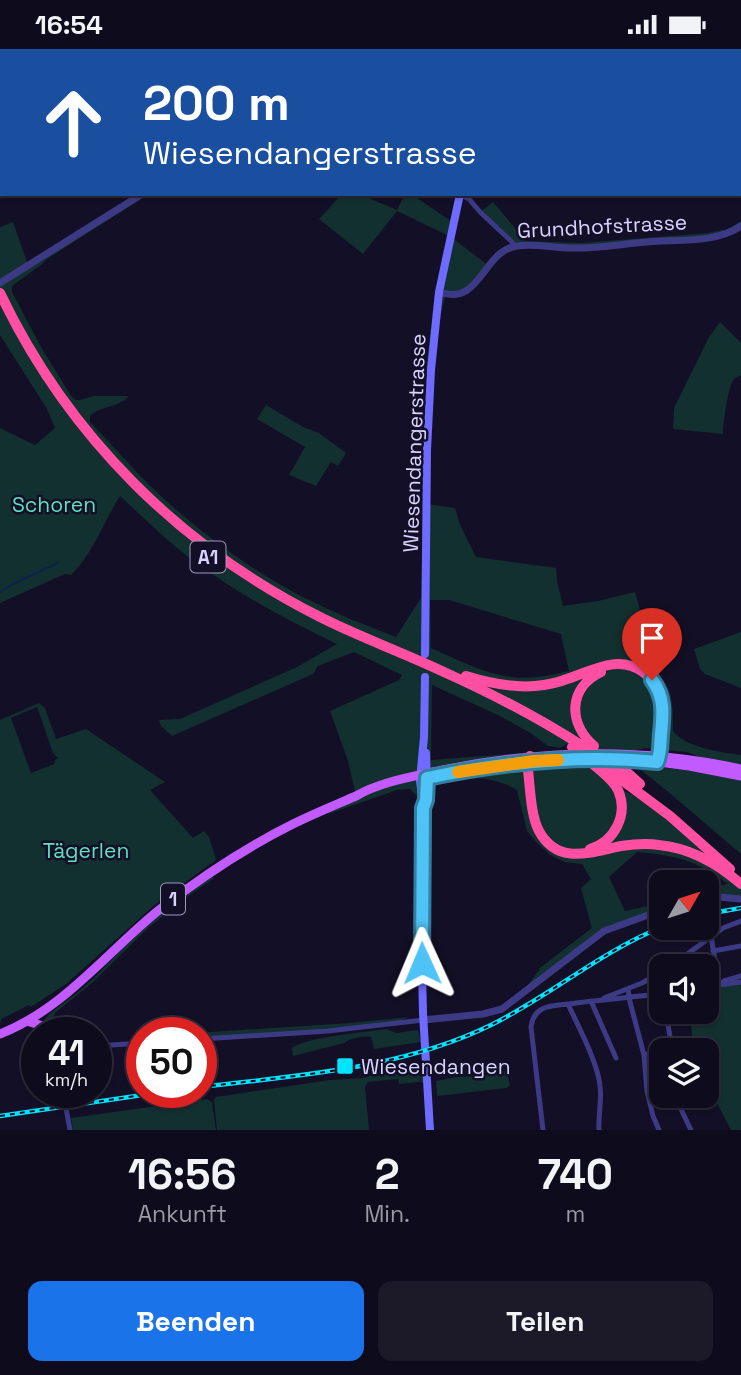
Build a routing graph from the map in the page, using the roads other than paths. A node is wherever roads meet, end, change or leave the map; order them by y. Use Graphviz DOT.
graph roads {
  1 [pos="139,196"];
  2 [pos="460,196"];
  3 [pos="464,196"];
  4 [pos="741,226"];
  5 [pos="515,246"];
  6 [pos="0,283"];
  7 [pos="439,292"];
  8 [pos="0,293"];
  9 [pos="0,308"];
  10 [pos="425,654"];
  11 [pos="430,665"];
  12 [pos="425,677"];
  13 [pos="589,746"];
  14 [pos="657,758"];
  15 [pos="530,760"];
  16 [pos="598,765"];
  17 [pos="741,769"];
  18 [pos="424,776"];
  19 [pos="741,776"];
  20 [pos="741,869"];
  21 [pos="741,878"];
  22 [pos="741,884"];
  23 [pos="719,895"];
  24 [pos="741,899"];
  25 [pos="649,915"];
  26 [pos="741,921"];
  27 [pos="719,930"];
  28 [pos="706,940"];
  29 [pos="712,940"];
  30 [pos="741,946"];
  31 [pos="713,951"];
  32 [pos="687,954"];
  33 [pos="714,954"];
  34 [pos="741,976"];
  35 [pos="649,978"];
  36 [pos="741,982"];
  37 [pos="719,985"];
  38 [pos="628,989"];
  39 [pos="649,995"];
  40 [pos="629,998"];
  41 [pos="601,999"];
  42 [pos="591,1001"];
  43 [pos="568,1004"];
  44 [pos="38,1015"];
  45 [pos="34,1017"];
  46 [pos="423,1020"];
  47 [pos="21,1024"];
  48 [pos="0,1034"];
  49 [pos="217,1038"];
  50 [pos="649,1054"];
  51 [pos="644,1055"];
  52 [pos="616,1058"];
  53 [pos="66,1108"];
  54 [pos="681,1108"];
  55 [pos="70,1130"];
  56 [pos="430,1130"];
  57 [pos="543,1130"];
  58 [pos="599,1130"];
  59 [pos="659,1130"];
  60 [pos="691,1130"];
  1 -- 6 [label="street"];
  2 -- 7 [label="main road, Wiesendangerstrasse"];
  3 -- 5 [label="street"];
  4 -- 5 [label="street, Grundhofstrasse"];
  5 -- 7 [label="street, Grundhofstrasse"];
  7 -- 10 [label="main road, Wiesendangerstrasse"];
  8 -- 11 [label="highway, A1"];
  9 -- 16 [label="highway, A1, bridge"];
  11 -- 13 [label="highway, A1"];
  11 -- 14 [label="highway"];
  12 -- 18 [label="main road"];
  13 -- 14 [label="highway"];
  13 -- 20 [label="highway, A1, bridge"];
  14 -- 15 [label="main road, 1"];
  14 -- 17 [label="main road, 1"];
  14 -- 19 [label="main road, 1"];
  15 -- 16 [label="highway"];
  15 -- 18 [label="main road, 1"];
  15 -- 22 [label="highway"];
  16 -- 21 [label="highway, A1"];
  18 -- 44 [label="main road, 1"];
  18 -- 46 [label="main road"];
  23 -- 24 [label="street"];
  25 -- 46 [label="street"];
  26 -- 27 [label="street"];
  28 -- 32 [label="street"];
  29 -- 31 [label="street"];
  30 -- 31 [label="street"];
  31 -- 33 [label="street"];
  34 -- 37 [label="street"];
  35 -- 38 [label="street"];
  36 -- 37 [label="street"];
  38 -- 40 [label="street"];
  38 -- 41 [label="street"];
  39 -- 40 [label="street"];
  40 -- 41 [label="street"];
  40 -- 51 [label="street"];
  41 -- 42 [label="street"];
  42 -- 43 [label="street"];
  42 -- 52 [label="street"];
  43 -- 57 [label="street"];
  43 -- 58 [label="street"];
  44 -- 45 [label="main road, 1"];
  46 -- 49 [label="street"];
  46 -- 56 [label="main road"];
  47 -- 48 [label="main road, 1"];
  50 -- 51 [label="street"];
  51 -- 59 [label="street"];
  53 -- 55 [label="street"];
  54 -- 60 [label="street"];
}
